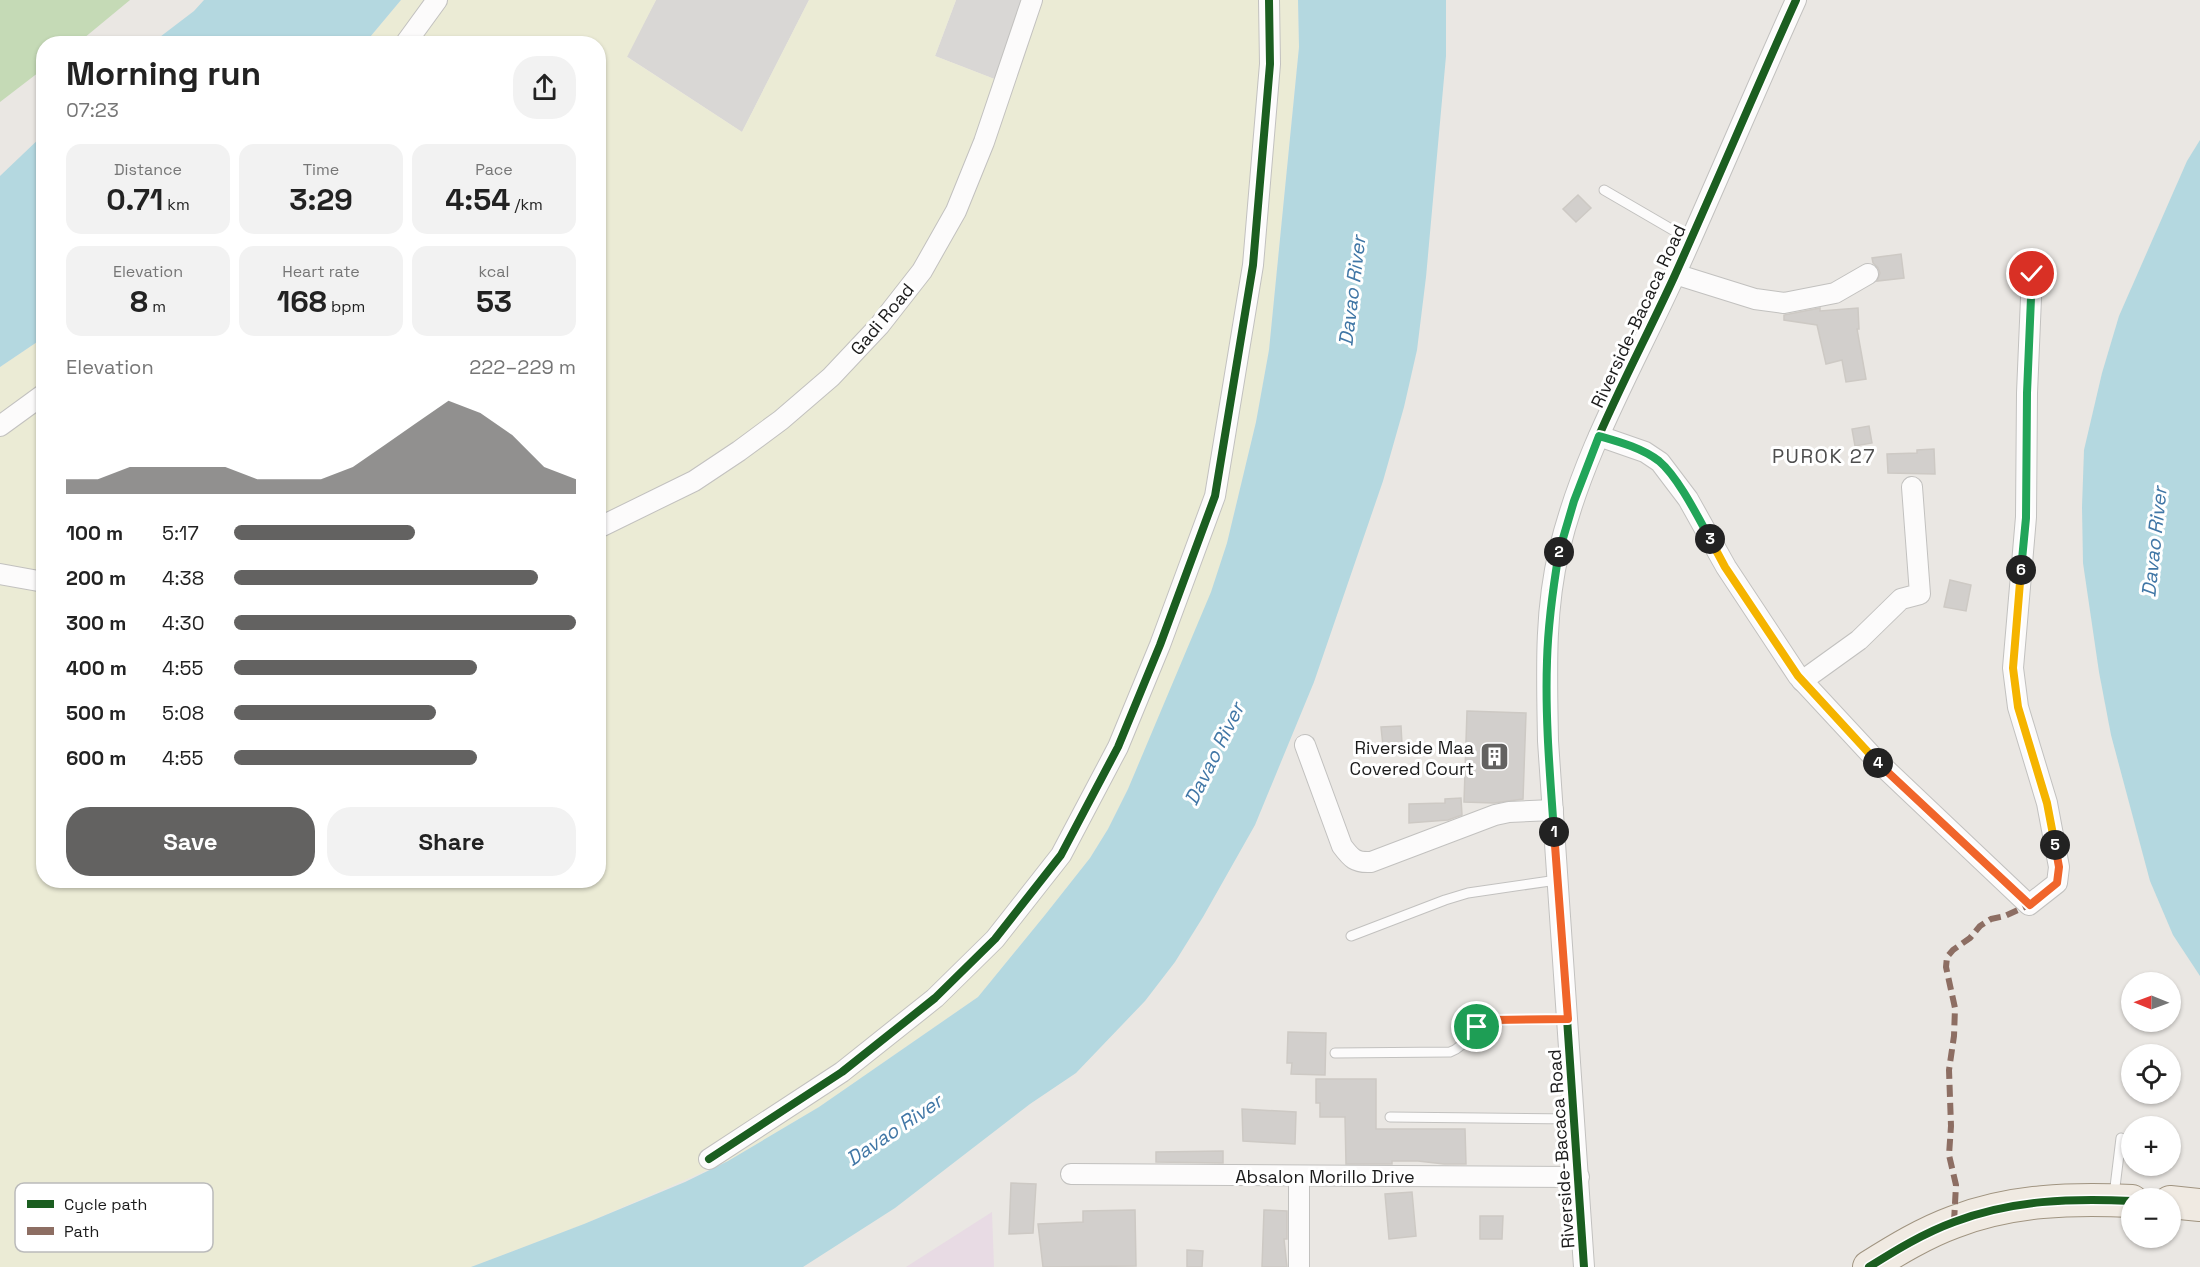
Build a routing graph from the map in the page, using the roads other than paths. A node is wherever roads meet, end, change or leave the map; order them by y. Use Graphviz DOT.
graph roads {
  1 [pos="437,0"];
  2 [pos="1032,0"];
  3 [pos="1269,0"];
  4 [pos="1796,0"];
  5 [pos="411,36"];
  6 [pos="1604,190"];
  7 [pos="1690,240"];
  8 [pos="1675,274"];
  9 [pos="1868,274"];
  10 [pos="2032,274"];
  11 [pos="36,400"];
  12 [pos="0,426"];
  13 [pos="1599,436"];
  14 [pos="1912,487"];
  15 [pos="606,524"];
  16 [pos="0,574"];
  17 [pos="36,581"];
  18 [pos="1802,681"];
  19 [pos="1305,745"];
  20 [pos="1553,810"];
  21 [pos="1557,880"];
  22 [pos="1351,936"];
  23 [pos="1568,1019"];
  24 [pos="1335,1053"];
  25 [pos="1390,1117"];
  26 [pos="1575,1119"];
  27 [pos="709,1159"];
  28 [pos="1071,1173"];
  29 [pos="1299,1177"];
  30 [pos="1579,1177"];
  31 [pos="2121,1200"];
  32 [pos="2181,1203"];
  33 [pos="2200,1205"];
  34 [pos="1299,1267"];
  35 [pos="1584,1267"];
  36 [pos="1869,1267"];
  1 -- 5 [label="street"];
  2 -- 15 [label="street, Gadi Road"];
  3 -- 27 [label="street"];
  4 -- 7 [label="street, Riverside-Bacaca Road"];
  6 -- 7 [label="lane"];
  7 -- 8 [label="street, Riverside-Bacaca Road"];
  8 -- 9 [label="street"];
  8 -- 13 [label="street, Riverside-Bacaca Road"];
  10 -- 18 [label="street"];
  11 -- 12 [label="street"];
  13 -- 18 [label="street"];
  13 -- 20 [label="street, Riverside-Bacaca Road"];
  14 -- 18 [label="street"];
  16 -- 17 [label="street"];
  19 -- 20 [label="street"];
  20 -- 21 [label="street, Riverside-Bacaca Road"];
  21 -- 22 [label="lane"];
  21 -- 23 [label="street, Riverside-Bacaca Road"];
  23 -- 24 [label="lane"];
  23 -- 26 [label="street, Riverside-Bacaca Road"];
  25 -- 26 [label="lane"];
  26 -- 30 [label="street, Riverside-Bacaca Road"];
  28 -- 29 [label="street, Absalon Morillo Drive"];
  29 -- 30 [label="street, Absalon Morillo Drive"];
  29 -- 34 [label="street"];
  30 -- 35 [label="street, Riverside-Bacaca Road"];
  31 -- 36 [label="main road"];
  32 -- 33 [label="main road"];
}
